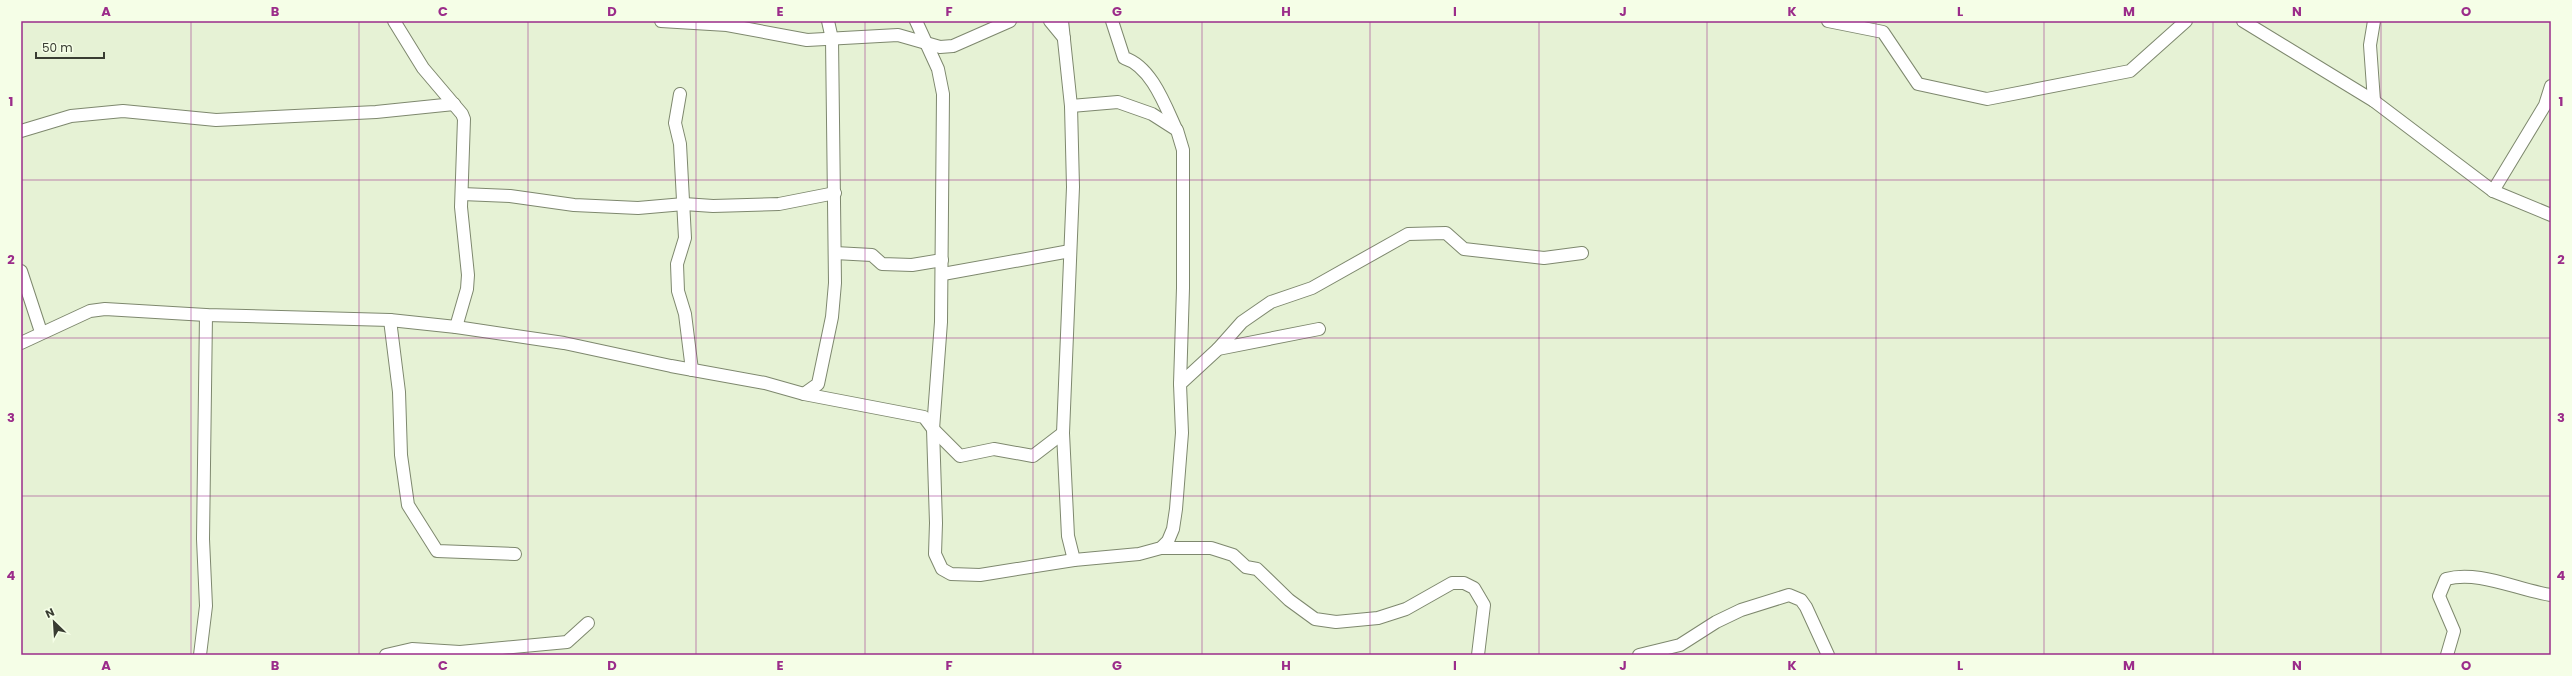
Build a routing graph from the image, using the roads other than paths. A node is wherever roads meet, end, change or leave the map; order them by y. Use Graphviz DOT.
graph roads {
  1 [pos="394,21"];
  2 [pos="661,21"];
  3 [pos="828,21"];
  4 [pos="916,21"];
  5 [pos="1010,21"];
  6 [pos="1050,21"];
  7 [pos="1062,21"];
  8 [pos="1112,21"];
  9 [pos="1828,21"];
  10 [pos="2186,21"];
  11 [pos="2243,21"];
  12 [pos="2374,21"];
  13 [pos="727,23"];
  14 [pos="1064,38"];
  15 [pos="832,39"];
  16 [pos="925,43"];
  17 [pos="2551,86"];
  18 [pos="680,94"];
  19 [pos="2374,101"];
  20 [pos="454,104"];
  21 [pos="1072,106"];
  22 [pos="1177,130"];
  23 [pos="21,131"];
  24 [pos="2493,191"];
  25 [pos="834,193"];
  26 [pos="462,194"];
  27 [pos="684,204"];
  28 [pos="2551,215"];
  29 [pos="1070,251"];
  30 [pos="835,253"];
  31 [pos="1582,253"];
  32 [pos="942,260"];
  33 [pos="21,271"];
  34 [pos="943,274"];
  35 [pos="206,315"];
  36 [pos="390,320"];
  37 [pos="456,327"];
  38 [pos="1319,329"];
  39 [pos="41,332"];
  40 [pos="21,343"];
  41 [pos="1218,349"];
  42 [pos="692,370"];
  43 [pos="1180,384"];
  44 [pos="804,394"];
  45 [pos="933,429"];
  46 [pos="1063,433"];
  47 [pos="1161,548"];
  48 [pos="515,554"];
  49 [pos="1074,560"];
  50 [pos="2551,595"];
  51 [pos="588,622"];
  52 [pos="200,655"];
  53 [pos="386,655"];
  54 [pos="1478,655"];
  55 [pos="1639,655"];
  56 [pos="1828,655"];
  57 [pos="2447,655"];
  1 -- 20 [label="street"];
  2 -- 13 [label="street"];
  3 -- 15 [label="street"];
  4 -- 16 [label="street"];
  5 -- 16 [label="street"];
  6 -- 14 [label="street"];
  7 -- 14 [label="street"];
  8 -- 22 [label="street"];
  9 -- 10 [label="street"];
  11 -- 19 [label="street"];
  12 -- 19 [label="street"];
  13 -- 15 [label="street"];
  14 -- 21 [label="street"];
  15 -- 16 [label="street"];
  15 -- 25 [label="street"];
  16 -- 32 [label="street"];
  17 -- 24 [label="street"];
  18 -- 27 [label="street"];
  19 -- 24 [label="street"];
  20 -- 23 [label="street"];
  20 -- 26 [label="street"];
  21 -- 22 [label="street"];
  21 -- 29 [label="street"];
  22 -- 43 [label="street"];
  24 -- 28 [label="street"];
  25 -- 27 [label="street"];
  25 -- 30 [label="street"];
  26 -- 27 [label="street"];
  26 -- 37 [label="street"];
  27 -- 42 [label="street"];
  29 -- 34 [label="street"];
  29 -- 46 [label="street"];
  30 -- 32 [label="street"];
  30 -- 44 [label="street"];
  31 -- 41 [label="street"];
  32 -- 34 [label="street"];
  33 -- 39 [label="street"];
  34 -- 45 [label="street"];
  35 -- 36 [label="street"];
  35 -- 39 [label="street"];
  35 -- 52 [label="street"];
  36 -- 37 [label="street"];
  36 -- 48 [label="street"];
  37 -- 42 [label="street"];
  38 -- 41 [label="street"];
  39 -- 40 [label="street"];
  41 -- 43 [label="street"];
  42 -- 44 [label="street"];
  43 -- 47 [label="street"];
  44 -- 45 [label="street"];
  45 -- 46 [label="street"];
  45 -- 49 [label="street"];
  46 -- 49 [label="street"];
  47 -- 49 [label="street"];
  47 -- 54 [label="street"];
  50 -- 57 [label="street"];
  51 -- 53 [label="street"];
  55 -- 56 [label="street"];
}
